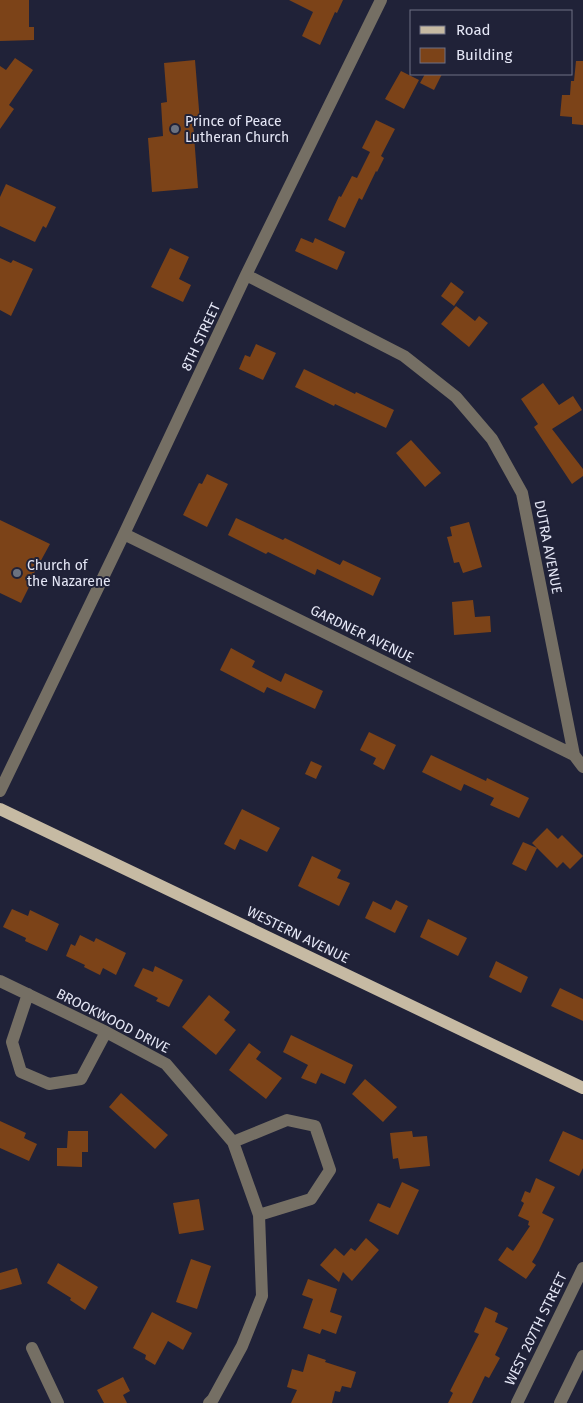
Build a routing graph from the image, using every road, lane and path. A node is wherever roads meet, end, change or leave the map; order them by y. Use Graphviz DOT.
graph roads {
  1 [pos="381,0"];
  2 [pos="246,275"];
  3 [pos="124,534"];
  4 [pos="574,755"];
  5 [pos="583,766"];
  6 [pos="0,791"];
  7 [pos="0,809"];
  8 [pos="0,981"];
  9 [pos="28,994"];
  10 [pos="106,1032"];
  11 [pos="583,1088"];
  12 [pos="233,1142"];
  13 [pos="259,1214"];
  14 [pos="583,1268"];
  15 [pos="32,1348"];
  16 [pos="583,1356"];
  17 [pos="58,1403"];
  18 [pos="209,1403"];
  19 [pos="517,1403"];
  20 [pos="560,1403"];
  1 -- 2 [label="street, 8TH STREET"];
  2 -- 3 [label="street, 8TH STREET"];
  2 -- 4 [label="street, DUTRA AVENUE"];
  3 -- 4 [label="street, GARDNER AVENUE"];
  3 -- 6 [label="street, 8TH STREET"];
  4 -- 5 [label="street, GARDNER AVENUE"];
  7 -- 11 [label="main road, WESTERN AVENUE"];
  8 -- 9 [label="street, BROOKWOOD DRIVE"];
  9 -- 10 [label="street, BROOKWOOD DRIVE"];
  9 -- 10 [label="street"];
  10 -- 12 [label="street, BROOKWOOD DRIVE"];
  12 -- 13 [label="street, BROOKWOOD DRIVE"];
  12 -- 13 [label="street"];
  13 -- 18 [label="street, BROOKWOOD DRIVE"];
  14 -- 19 [label="street, WEST 207TH STREET"];
  15 -- 17 [label="street"];
  16 -- 20 [label="street"];
}
